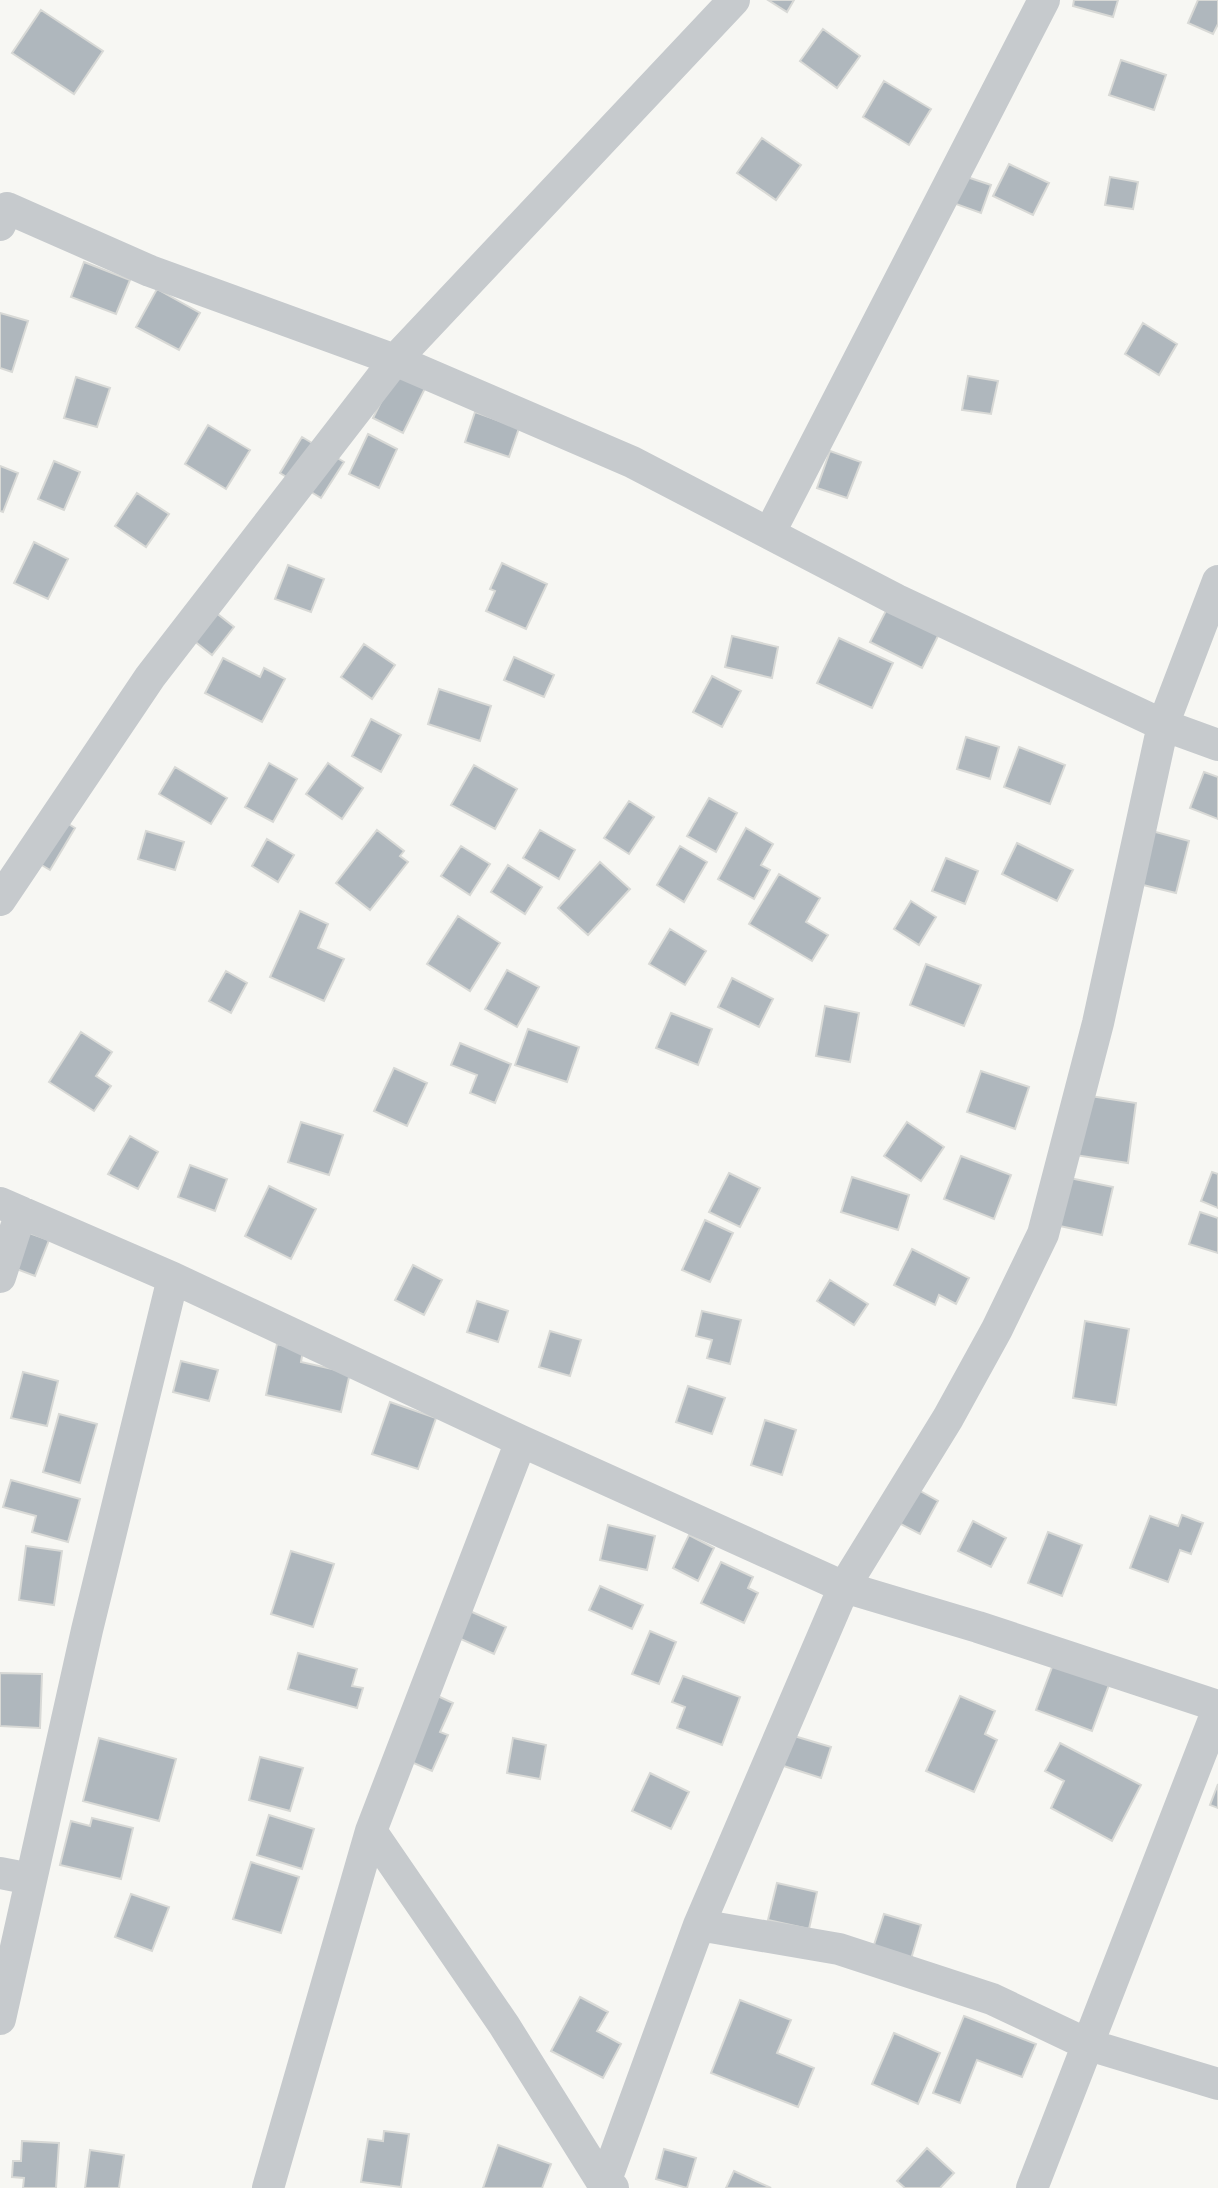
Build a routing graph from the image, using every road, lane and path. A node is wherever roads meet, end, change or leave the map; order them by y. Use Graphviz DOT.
graph roads {
  1 [pos="734,0"];
  2 [pos="1044,0"];
  3 [pos="2,212"];
  4 [pos="395,360"];
  5 [pos="769,532"];
  6 [pos="1218,581"];
  7 [pos="1163,725"];
  8 [pos="1218,745"];
  9 [pos="0,900"];
  10 [pos="10,1207"];
  11 [pos="0,1278"];
  12 [pos="173,1279"];
  13 [pos="521,1441"];
  14 [pos="844,1587"];
  15 [pos="1218,1708"];
  16 [pos="371,1830"];
  17 [pos="0,1873"];
  18 [pos="31,1879"];
  19 [pos="699,1925"];
  20 [pos="0,2018"];
  21 [pos="1089,2045"];
  22 [pos="1218,2084"];
  23 [pos="607,2187"];
  24 [pos="268,2188"];
  25 [pos="1032,2188"];
  1 -- 4 [label="street"];
  2 -- 5 [label="street"];
  3 -- 4 [label="street"];
  4 -- 5 [label="street"];
  4 -- 9 [label="street"];
  5 -- 7 [label="street"];
  6 -- 7 [label="street"];
  7 -- 8 [label="street"];
  7 -- 14 [label="street"];
  10 -- 11 [label="street"];
  10 -- 12 [label="street"];
  12 -- 13 [label="street"];
  12 -- 18 [label="street"];
  13 -- 14 [label="street"];
  13 -- 16 [label="street"];
  14 -- 15 [label="street"];
  14 -- 19 [label="street"];
  15 -- 21 [label="street"];
  16 -- 23 [label="street"];
  16 -- 24 [label="street"];
  17 -- 18 [label="street"];
  18 -- 20 [label="street"];
  19 -- 21 [label="street"];
  19 -- 23 [label="street"];
  21 -- 22 [label="street"];
  21 -- 25 [label="street"];
}
